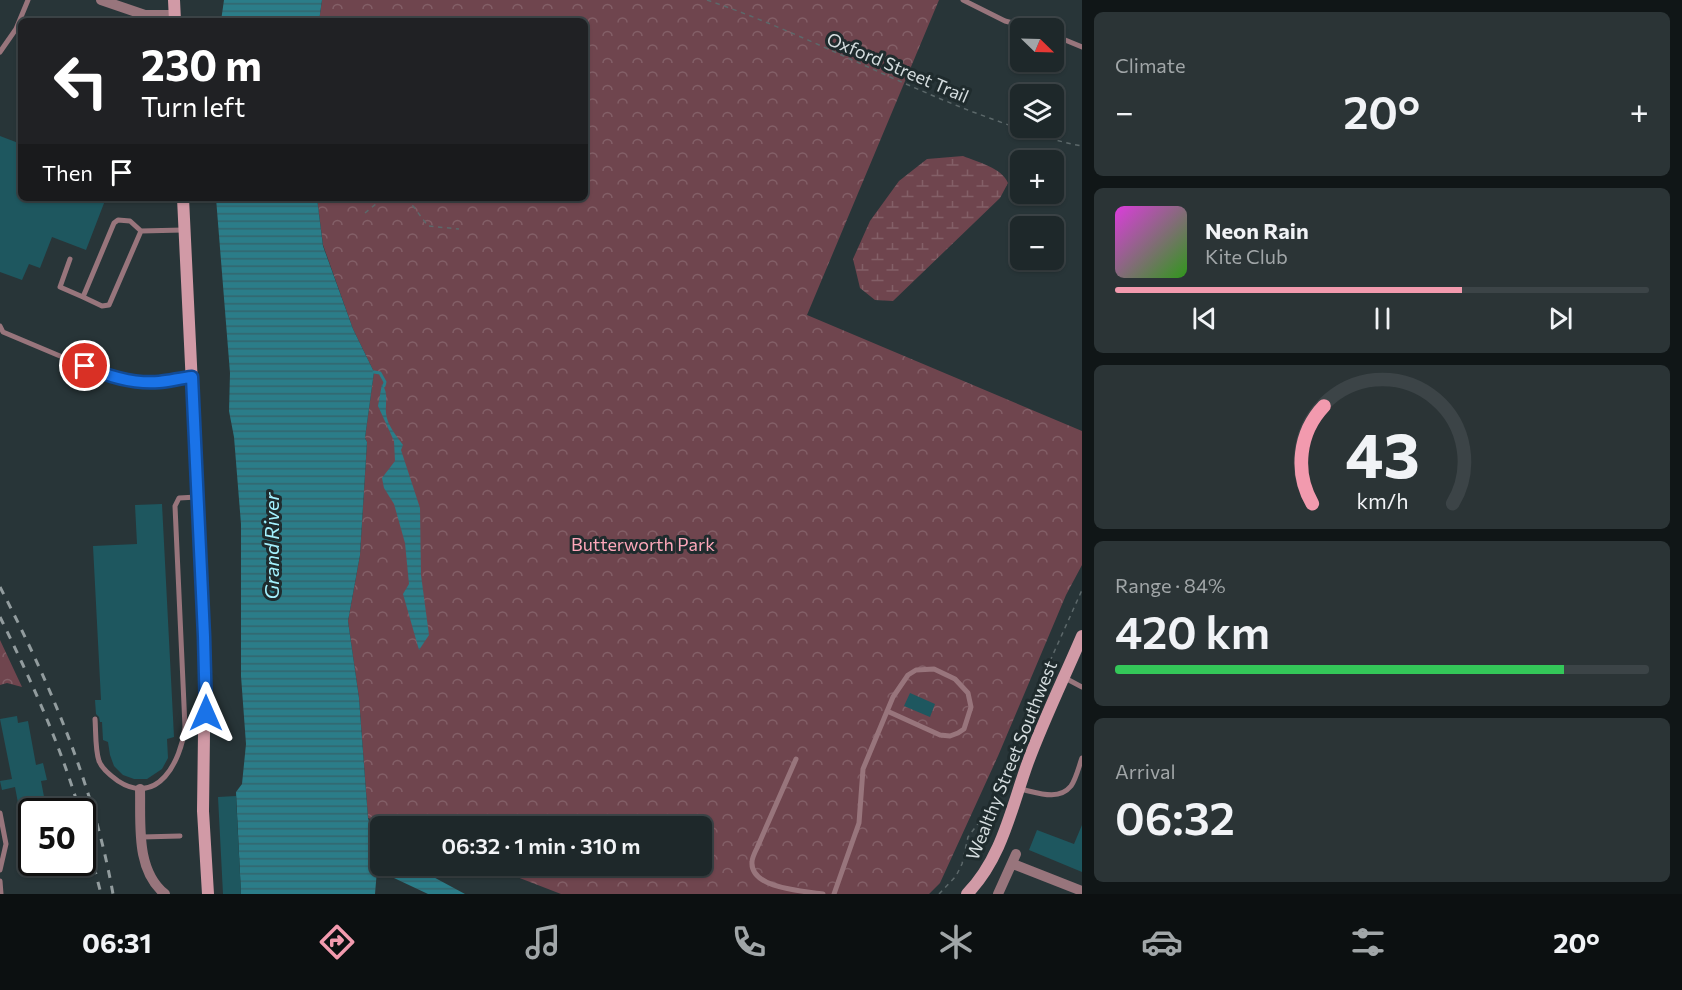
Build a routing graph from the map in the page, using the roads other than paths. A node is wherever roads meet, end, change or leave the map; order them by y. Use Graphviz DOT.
graph roads {
  1 [pos="28,0"];
  2 [pos="101,0"];
  3 [pos="174,0"];
  4 [pos="963,0"];
  5 [pos="23,18"];
  6 [pos="175,18"];
  7 [pos="1010,22"];
  8 [pos="18,31"];
  9 [pos="1064,40"];
  10 [pos="1082,47"];
  11 [pos="0,52"];
  12 [pos="183,201"];
  13 [pos="185,230"];
  14 [pos="141,231"];
  15 [pos="70,259"];
  16 [pos="83,297"];
  17 [pos="0,326"];
  18 [pos="192,377"];
  19 [pos="199,496"];
  20 [pos="1082,636"];
  21 [pos="1064,678"];
  22 [pos="1082,687"];
  23 [pos="887,711"];
  24 [pos="95,719"];
  25 [pos="1082,758"];
  26 [pos="796,759"];
  27 [pos="141,789"];
  28 [pos="1020,789"];
  29 [pos="0,813"];
  30 [pos="180,836"];
  31 [pos="142,837"];
  32 [pos="0,870"];
  33 [pos="0,881"];
  34 [pos="1082,891"];
  35 [pos="1,894"];
  36 [pos="165,894"];
  37 [pos="208,894"];
  38 [pos="823,894"];
  39 [pos="834,894"];
  40 [pos="967,894"];
  41 [pos="998,894"];
  1 -- 5 [label="lane"];
  2 -- 6 [label="street"];
  3 -- 6 [label="main road"];
  4 -- 7 [label="lane"];
  8 -- 11 [label="lane"];
  9 -- 10 [label="lane"];
  12 -- 13 [label="main road"];
  13 -- 14 [label="lane"];
  13 -- 18 [label="main road"];
  14 -- 16 [label="lane"];
  14 -- 16 [label="lane"];
  15 -- 16 [label="lane"];
  17 -- 18 [label="lane"];
  18 -- 19 [label="main road"];
  19 -- 27 [label="lane"];
  19 -- 37 [label="main road"];
  20 -- 21 [label="main road, Wealthy Street Southwest"];
  21 -- 22 [label="lane"];
  21 -- 28 [label="main road, Wealthy Street Southwest"];
  23 -- 23 [label="lane"];
  23 -- 39 [label="lane"];
  24 -- 27 [label="lane"];
  25 -- 28 [label="lane"];
  26 -- 38 [label="lane"];
  27 -- 31 [label="street"];
  28 -- 40 [label="main road, Wealthy Street Southwest"];
  29 -- 32 [label="lane"];
  30 -- 31 [label="lane"];
  31 -- 36 [label="street"];
  33 -- 35 [label="lane"];
  34 -- 41 [label="street"];
}
